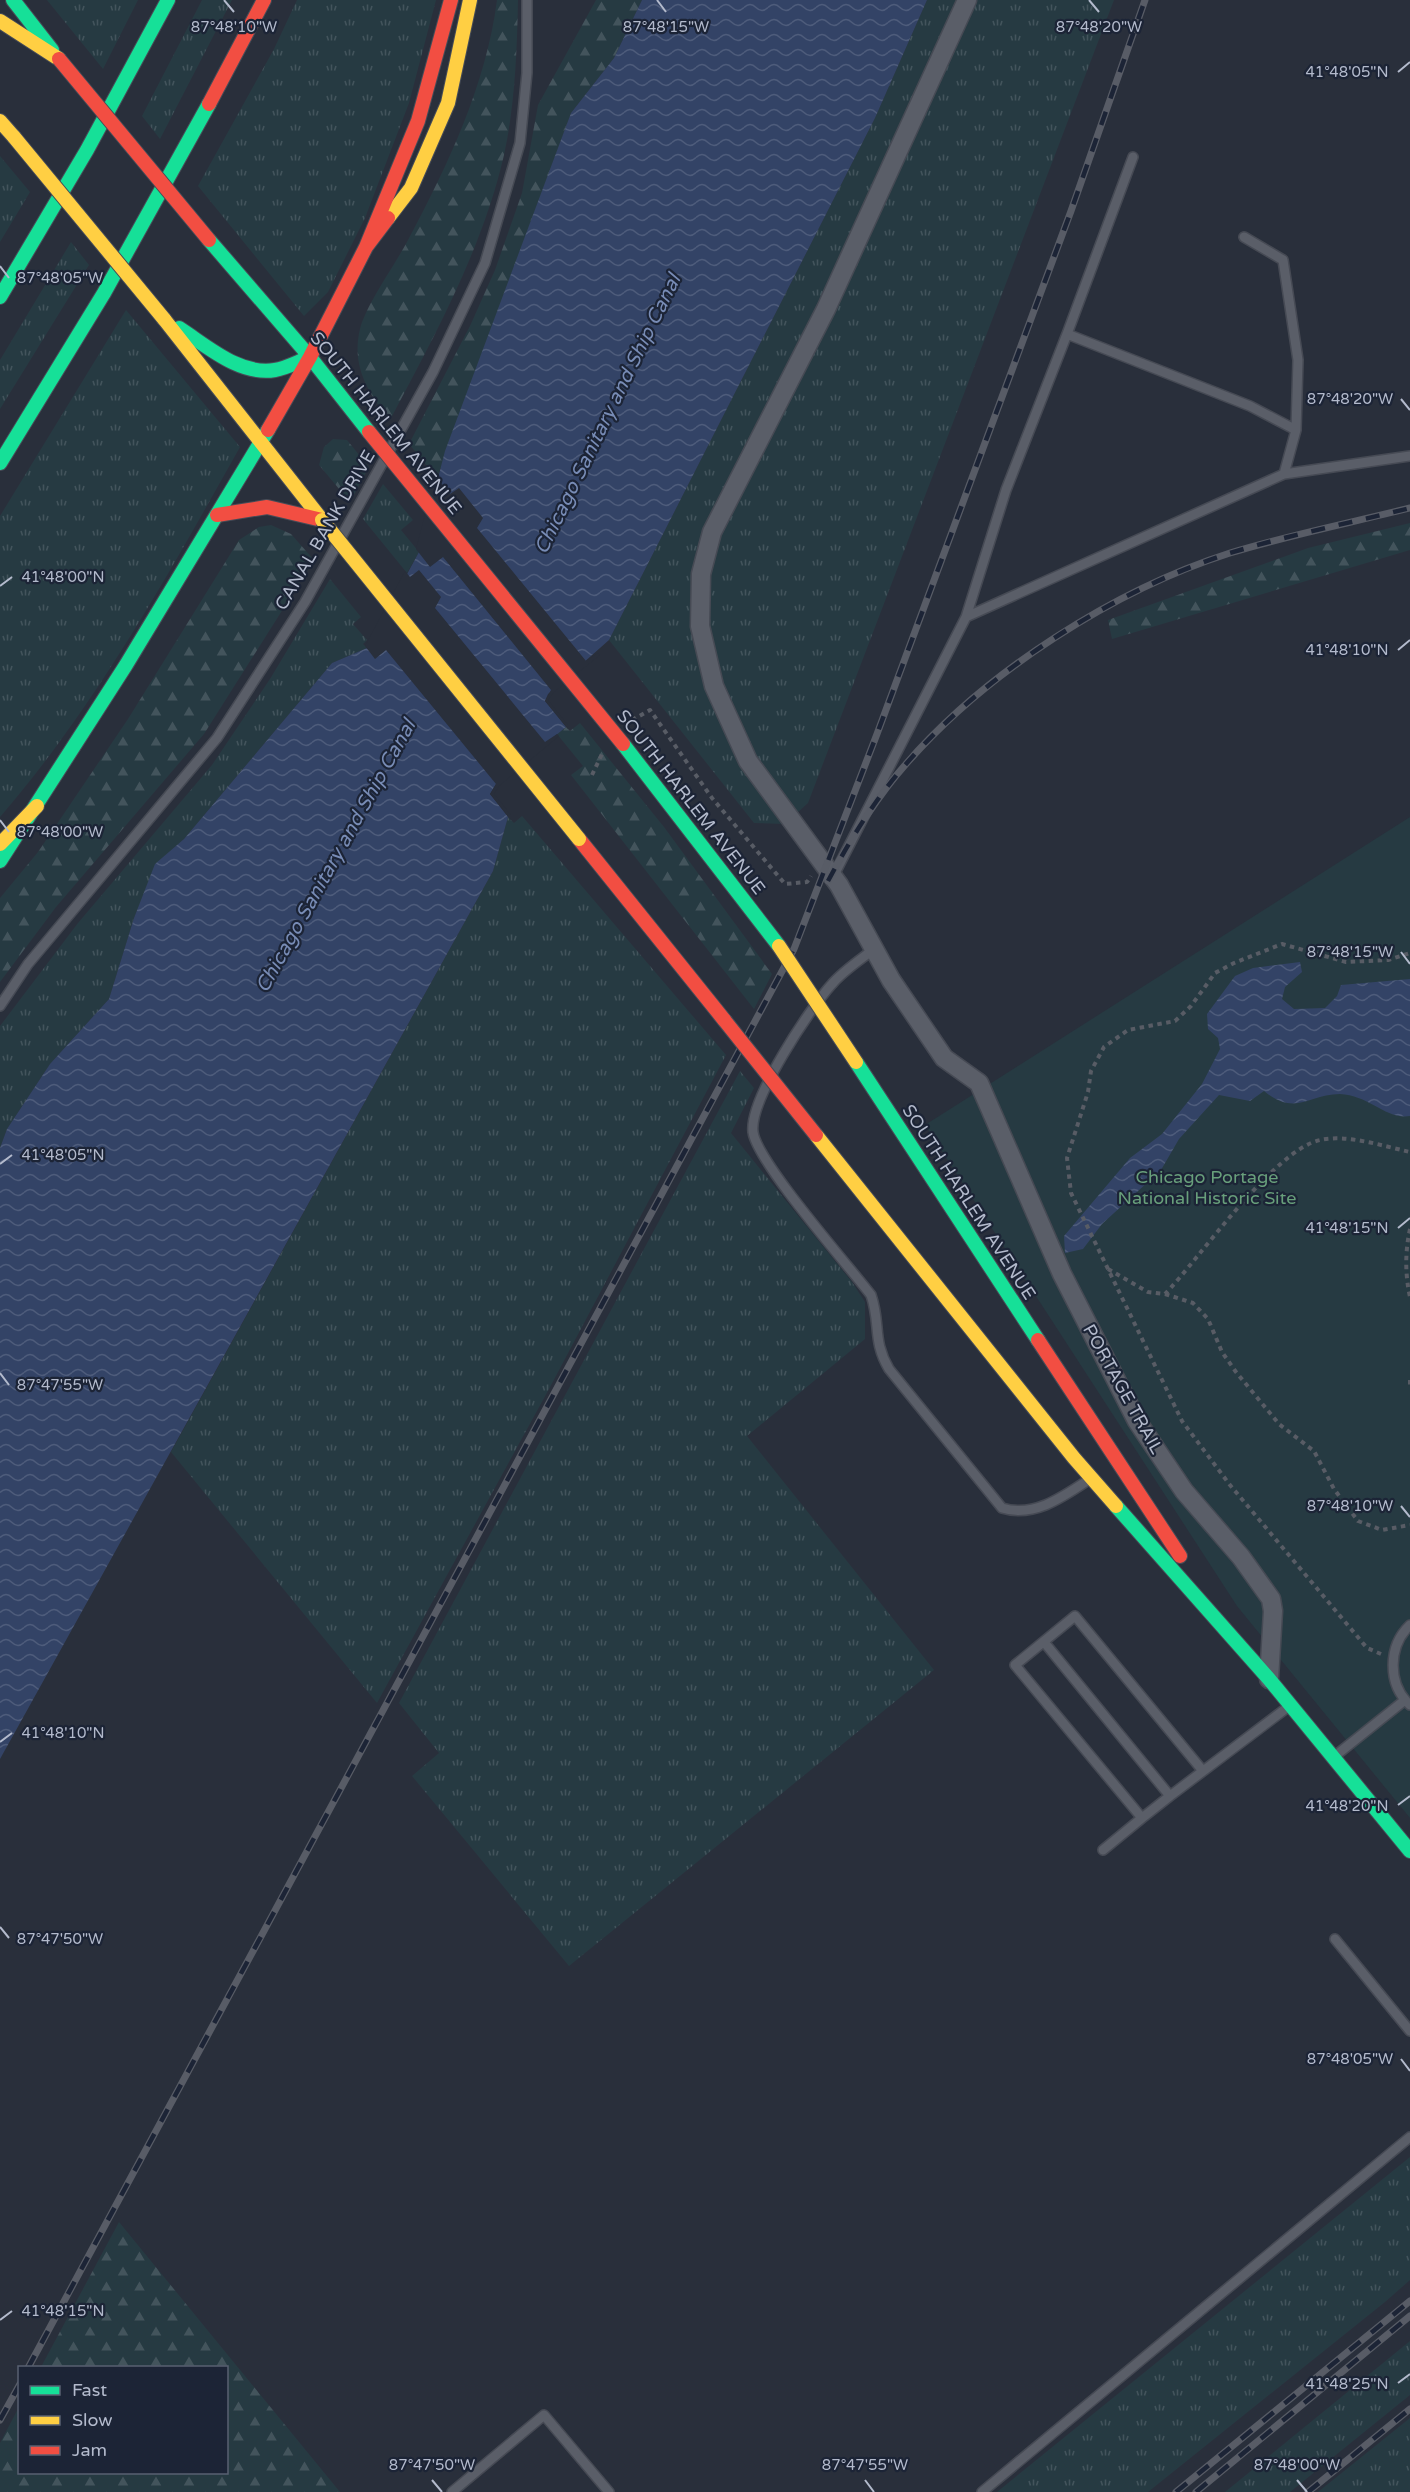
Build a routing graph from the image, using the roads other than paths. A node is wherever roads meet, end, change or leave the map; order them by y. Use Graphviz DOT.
graph roads {
  1 [pos="13,0"];
  2 [pos="168,0"];
  3 [pos="264,0"];
  4 [pos="451,0"];
  5 [pos="470,0"];
  6 [pos="527,0"];
  7 [pos="967,0"];
  8 [pos="0,21"];
  9 [pos="59,59"];
  10 [pos="0,121"];
  11 [pos="1133,158"];
  12 [pos="1244,237"];
  13 [pos="366,247"];
  14 [pos="0,297"];
  15 [pos="164,319"];
  16 [pos="1067,334"];
  17 [pos="310,357"];
  18 [pos="1296,430"];
  19 [pos="261,444"];
  20 [pos="1410,456"];
  21 [pos="0,463"];
  22 [pos="1284,474"];
  23 [pos="217,515"];
  24 [pos="322,520"];
  25 [pos="966,617"];
  26 [pos="37,806"];
  27 [pos="0,844"];
  28 [pos="0,861"];
  29 [pos="828,869"];
  30 [pos="874,949"];
  31 [pos="0,1006"];
  32 [pos="1092,1478"];
  33 [pos="1410,1625"];
  34 [pos="1044,1642"];
  35 [pos="1269,1679"];
  36 [pos="1407,1702"];
  37 [pos="1290,1705"];
  38 [pos="1333,1758"];
  39 [pos="1203,1771"];
  40 [pos="1170,1796"];
  41 [pos="1142,1818"];
  42 [pos="1102,1850"];
  43 [pos="1410,1851"];
  44 [pos="1335,1939"];
  45 [pos="1410,2031"];
  46 [pos="1410,2137"];
  47 [pos="452,2492"];
  48 [pos="609,2492"];
  49 [pos="982,2492"];
  1 -- 9 [label="main road, SOUTH HARLEM AVENUE"];
  2 -- 14 [label="main road"];
  3 -- 21 [label="main road"];
  4 -- 13 [label="main road"];
  5 -- 13 [label="main road"];
  6 -- 31 [label="lane, CANAL BANK DRIVE"];
  7 -- 29 [label="street"];
  8 -- 9 [label="main road"];
  9 -- 17 [label="main road, SOUTH HARLEM AVENUE, bridge"];
  10 -- 15 [label="main road, SOUTH HARLEM AVENUE, bridge"];
  11 -- 16 [label="lane"];
  12 -- 18 [label="lane"];
  13 -- 17 [label="main road"];
  15 -- 17 [label="main road"];
  15 -- 19 [label="main road, SOUTH HARLEM AVENUE"];
  16 -- 18 [label="lane"];
  16 -- 25 [label="lane"];
  17 -- 19 [label="main road"];
  17 -- 35 [label="main road, SOUTH HARLEM AVENUE, bridge"];
  18 -- 22 [label="lane"];
  19 -- 23 [label="main road"];
  19 -- 24 [label="main road, SOUTH HARLEM AVENUE"];
  20 -- 22 [label="lane"];
  22 -- 25 [label="lane"];
  23 -- 24 [label="main road"];
  23 -- 26 [label="main road"];
  24 -- 32 [label="main road, SOUTH HARLEM AVENUE, bridge"];
  25 -- 29 [label="lane"];
  26 -- 27 [label="main road"];
  26 -- 28 [label="main road"];
  29 -- 30 [label="street"];
  30 -- 32 [label="lane"];
  30 -- 35 [label="street, PORTAGE TRAIL"];
  32 -- 35 [label="main road, SOUTH HARLEM AVENUE"];
  33 -- 36 [label="lane"];
  34 -- 39 [label="lane"];
  34 -- 40 [label="lane"];
  34 -- 41 [label="lane"];
  35 -- 37 [label="main road, SOUTH HARLEM AVENUE"];
  36 -- 38 [label="lane"];
  37 -- 38 [label="main road, SOUTH HARLEM AVENUE"];
  37 -- 39 [label="lane"];
  38 -- 43 [label="main road, SOUTH HARLEM AVENUE"];
  39 -- 40 [label="lane"];
  40 -- 41 [label="lane"];
  41 -- 42 [label="lane"];
  44 -- 45 [label="lane"];
  46 -- 49 [label="lane"];
  47 -- 48 [label="lane"];
}
